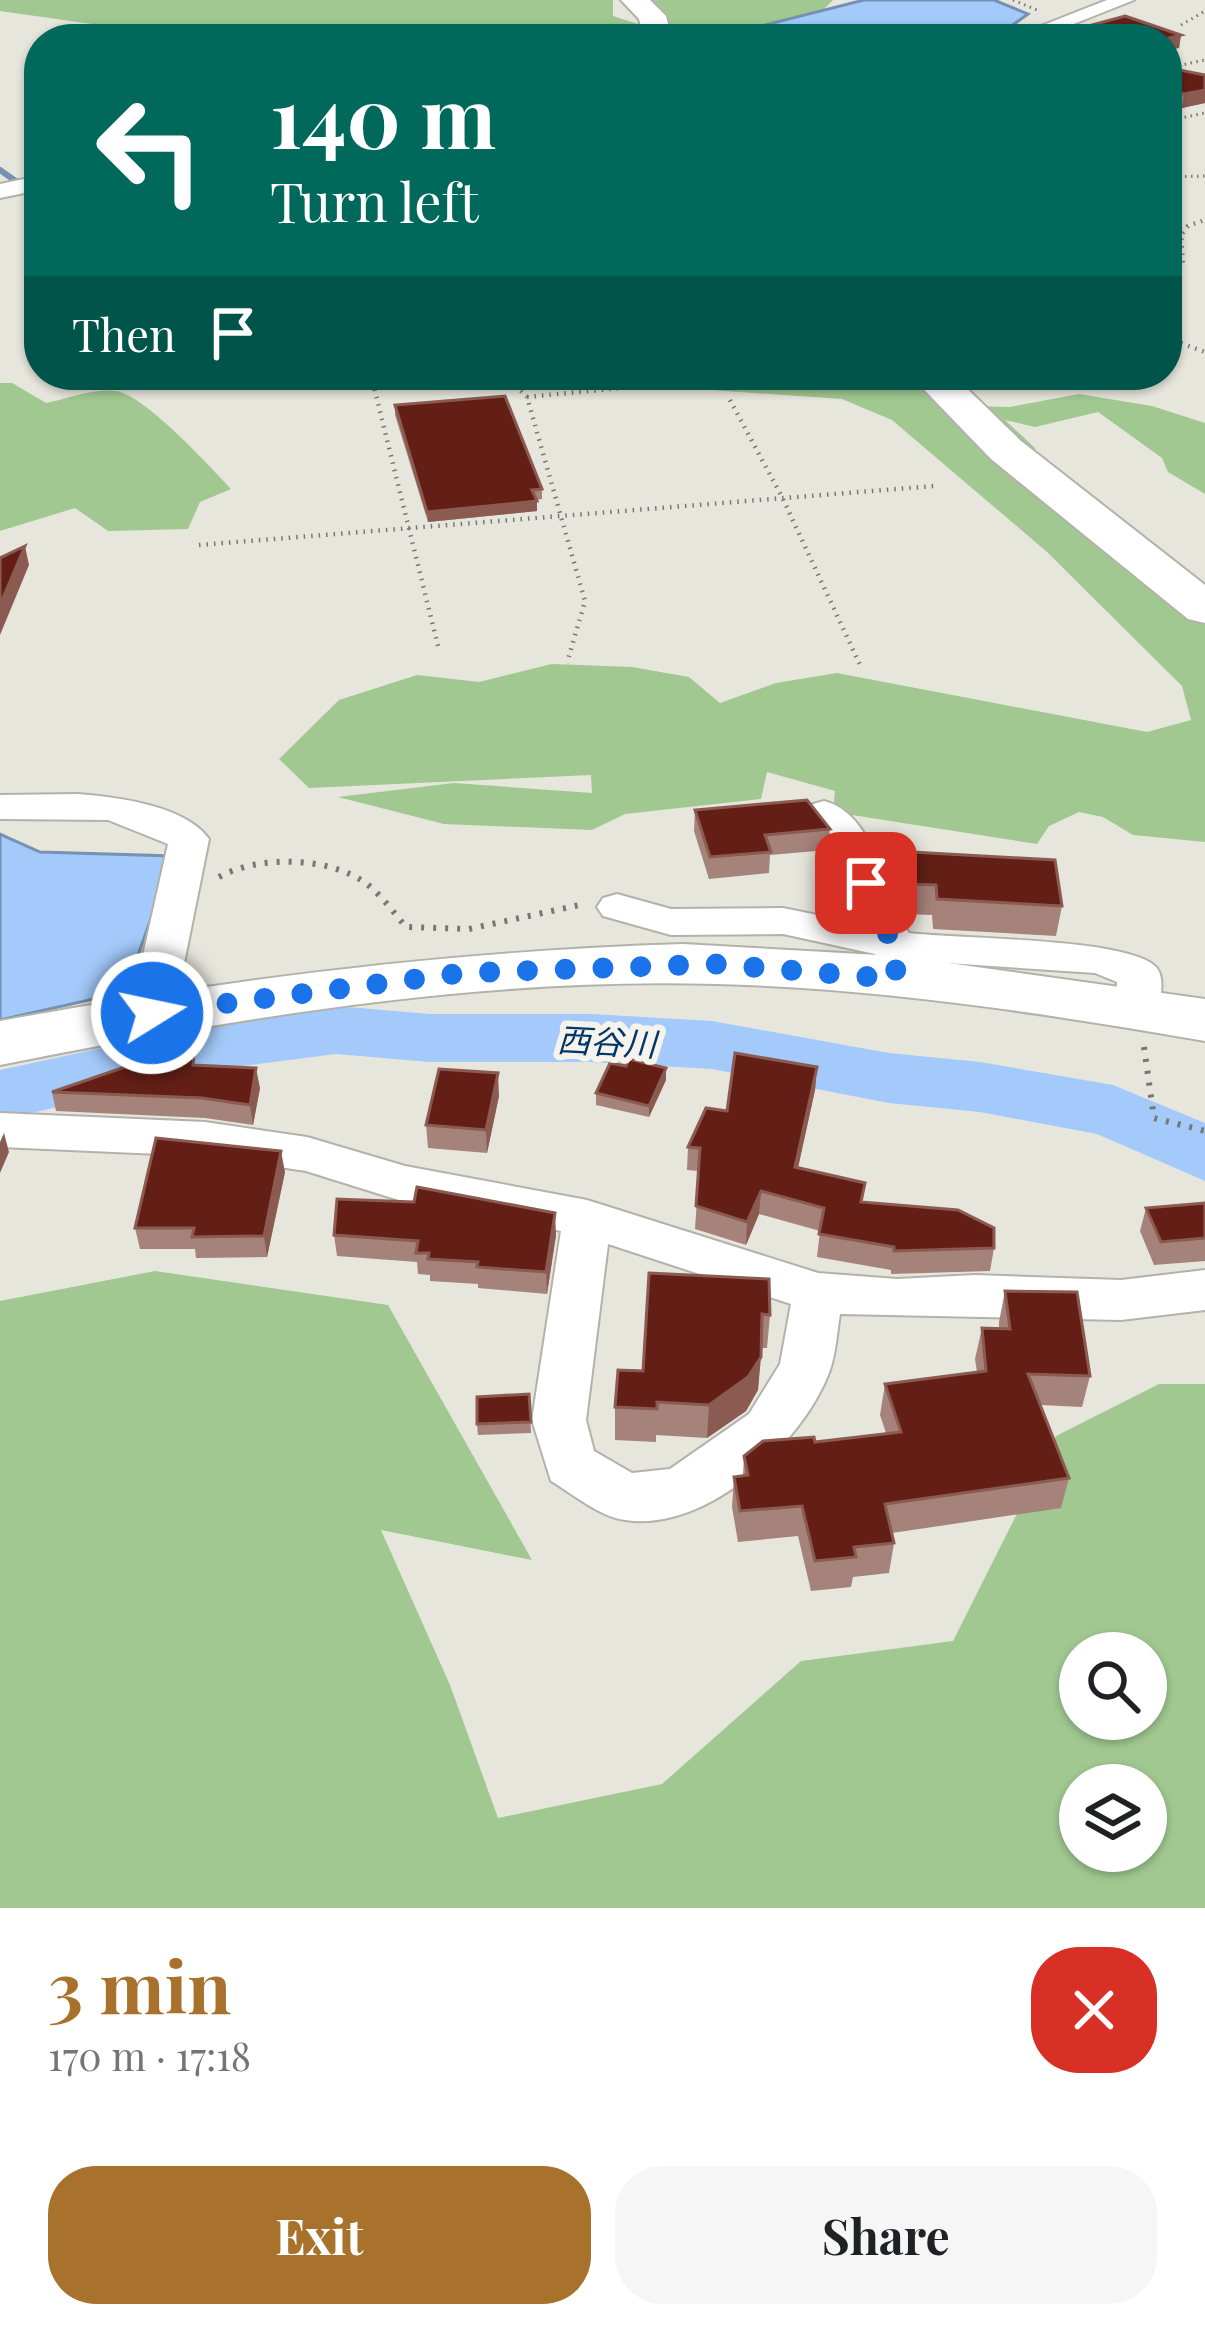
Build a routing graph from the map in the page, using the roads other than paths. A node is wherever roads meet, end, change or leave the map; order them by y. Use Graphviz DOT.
graph roads {
  1 [pos="634,0"];
  2 [pos="1125,0"];
  3 [pos="654,24"];
  4 [pos="1057,24"];
  5 [pos="945,390"];
  6 [pos="1205,609"];
  7 [pos="0,807"];
  8 [pos="824,813"];
  9 [pos="617,907"];
  10 [pos="896,962"];
  11 [pos="152,1013"];
  12 [pos="1205,1020"];
  13 [pos="0,1043"];
  14 [pos="0,1130"];
  15 [pos="587,1218"];
  16 [pos="1205,1290"];
  17 [pos="818,1293"];
  1 -- 3 [label="main road"];
  2 -- 4 [label="street"];
  5 -- 6 [label="main road"];
  7 -- 11 [label="street"];
  8 -- 10 [label="street"];
  9 -- 10 [label="street"];
  10 -- 11 [label="main road"];
  10 -- 12 [label="main road"];
  11 -- 13 [label="main road"];
  14 -- 15 [label="street"];
  15 -- 17 [label="street"];
  15 -- 17 [label="street"];
  16 -- 17 [label="street"];
}
